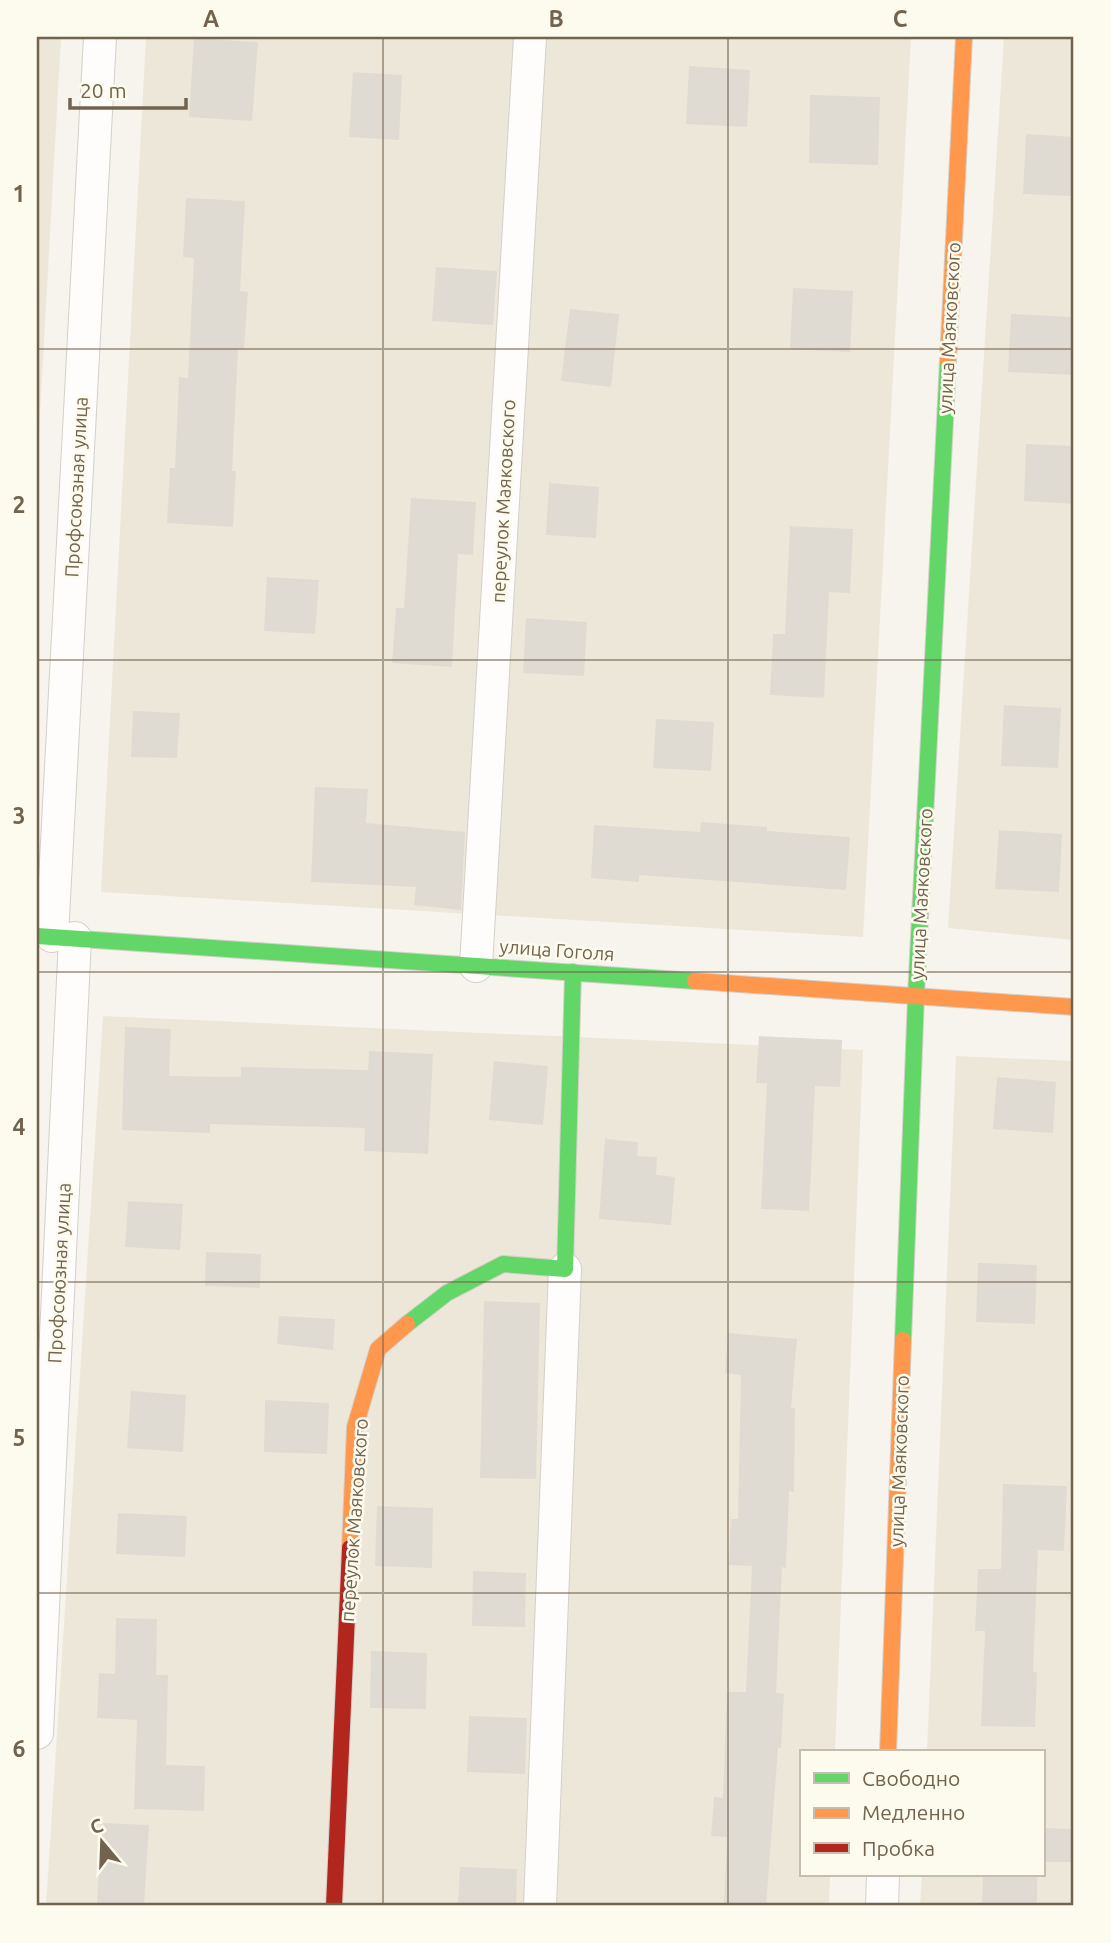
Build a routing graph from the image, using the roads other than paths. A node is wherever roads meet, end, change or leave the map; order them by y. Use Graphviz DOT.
graph roads {
  1 [pos="100,37"];
  2 [pos="530,37"];
  3 [pos="964,37"];
  4 [pos="55,937"];
  5 [pos="476,966"];
  6 [pos="573,972"];
  7 [pos="916,996"];
  8 [pos="1074,1007"];
  9 [pos="565,1269"];
  10 [pos="37,1733"];
  11 [pos="888,1750"];
  12 [pos="883,1876"];
  13 [pos="334,1906"];
  14 [pos="540,1906"];
  15 [pos="882,1906"];
  1 -- 4 [label="street, Профсоюзная улица"];
  2 -- 5 [label="street, переулок Маяковского"];
  3 -- 7 [label="street, улица Маяковского"];
  4 -- 5 [label="street, улица Гоголя"];
  4 -- 10 [label="street, Профсоюзная улица"];
  5 -- 6 [label="street, улица Гоголя"];
  6 -- 7 [label="street, улица Гоголя"];
  6 -- 9 [label="street"];
  7 -- 8 [label="street, улица Гоголя"];
  7 -- 11 [label="street, улица Маяковского"];
  9 -- 13 [label="street, переулок Маяковского"];
  9 -- 14 [label="street"];
  12 -- 15 [label="street"];
}
